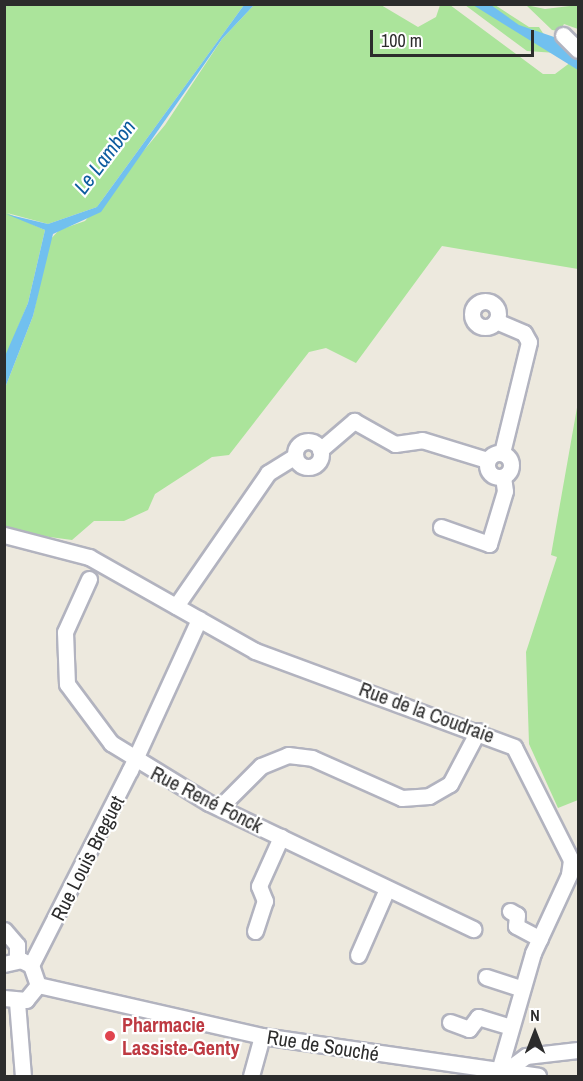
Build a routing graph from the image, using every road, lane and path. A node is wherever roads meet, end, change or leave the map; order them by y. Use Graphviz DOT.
graph roads {
  1 [pos="563,35"];
  2 [pos="579,50"];
  3 [pos="496,321"];
  4 [pos="502,453"];
  5 [pos="487,460"];
  6 [pos="503,477"];
  7 [pos="441,527"];
  8 [pos="4,535"];
  9 [pos="76,553"];
  10 [pos="119,576"];
  11 [pos="89,579"];
  12 [pos="176,606"];
  13 [pos="199,619"];
  14 [pos="477,731"];
  15 [pos="134,760"];
  16 [pos="222,805"];
  17 [pos="281,837"];
  18 [pos="387,889"];
  19 [pos="510,911"];
  20 [pos="473,929"];
  21 [pos="4,930"];
  22 [pos="255,931"];
  23 [pos="540,939"];
  24 [pos="358,955"];
  25 [pos="17,963"];
  26 [pos="486,976"];
  27 [pos="39,985"];
  28 [pos="522,988"];
  29 [pos="11,1000"];
  30 [pos="450,1022"];
  31 [pos="511,1027"];
  32 [pos="262,1036"];
  33 [pos="579,1050"];
  34 [pos="551,1055"];
  35 [pos="502,1071"];
  36 [pos="535,1076"];
  37 [pos="23,1077"];
  38 [pos="251,1077"];
  1 -- 2 [label="street"];
  3 -- 4 [label="street"];
  4 -- 5 [label="street"];
  4 -- 6 [label="street"];
  5 -- 6 [label="street"];
  5 -- 12 [label="street"];
  6 -- 7 [label="street"];
  8 -- 9 [label="street, Rue de la Coudraie"];
  9 -- 10 [label="street, Rue de la Coudraie"];
  9 -- 11 [label="street"];
  10 -- 11 [label="street"];
  10 -- 12 [label="street, Rue de la Coudraie"];
  11 -- 15 [label="street, Rue René Fonck"];
  12 -- 13 [label="street, Rue de la Coudraie"];
  13 -- 14 [label="street, Rue de la Coudraie"];
  13 -- 15 [label="street, Rue Louis Breguet"];
  14 -- 16 [label="street"];
  14 -- 23 [label="street, Rue de la Coudraie"];
  15 -- 16 [label="street, Rue René Fonck"];
  15 -- 25 [label="street, Rue Louis Breguet"];
  16 -- 17 [label="street, Rue René Fonck"];
  17 -- 18 [label="street, Rue René Fonck"];
  17 -- 22 [label="street"];
  18 -- 20 [label="street, Rue René Fonck"];
  18 -- 24 [label="street"];
  19 -- 23 [label="street"];
  21 -- 25 [label="street"];
  23 -- 28 [label="street, Rue de la Coudraie"];
  25 -- 27 [label="street"];
  26 -- 28 [label="street"];
  27 -- 29 [label="street"];
  27 -- 32 [label="street, Rue de Souché"];
  28 -- 31 [label="street, Rue de la Coudraie"];
  29 -- 37 [label="street"];
  30 -- 31 [label="street"];
  31 -- 35 [label="street, Rue de la Coudraie"];
  32 -- 35 [label="street, Rue de Souché"];
  32 -- 38 [label="street"];
  33 -- 34 [label="street"];
  34 -- 35 [label="street"];
  34 -- 36 [label="street"];
  35 -- 36 [label="street, Rue de Souché"];
}
